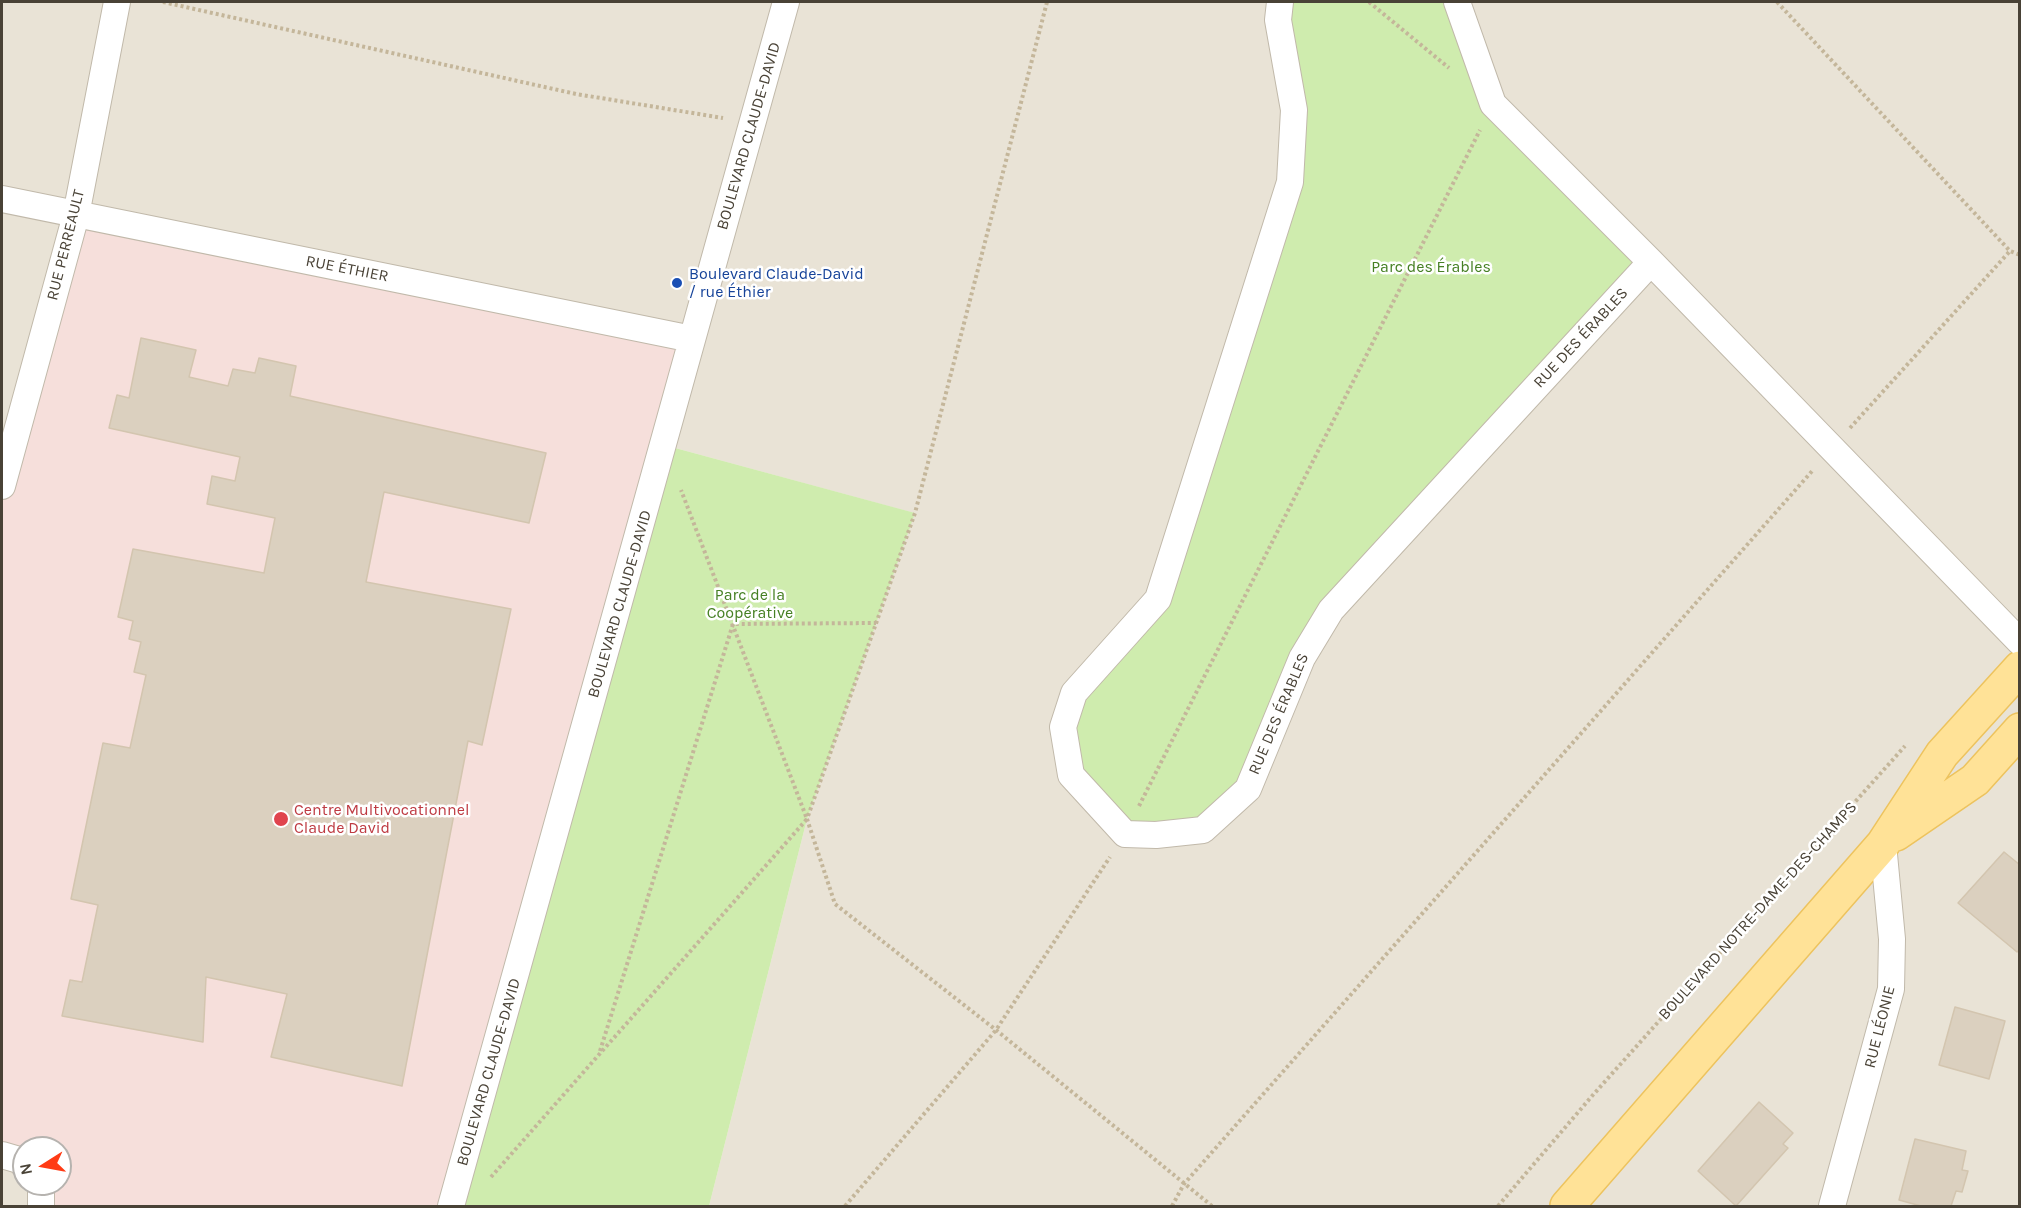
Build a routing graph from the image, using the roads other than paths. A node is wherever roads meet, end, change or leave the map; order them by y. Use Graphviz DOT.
graph roads {
  1 [pos="117,2"];
  2 [pos="786,2"];
  3 [pos="1280,2"];
  4 [pos="1457,2"];
  5 [pos="2,199"];
  6 [pos="76,215"];
  7 [pos="1652,261"];
  8 [pos="692,339"];
  9 [pos="2,486"];
  10 [pos="2019,642"];
  11 [pos="2019,668"];
  12 [pos="2019,730"];
  13 [pos="1883,843"];
  14 [pos="451,1206"];
  15 [pos="1567,1206"];
  16 [pos="1832,1206"];
  1 -- 6 [label="street, RUE PERREAULT"];
  2 -- 8 [label="street, BOULEVARD CLAUDE-DAVID"];
  3 -- 7 [label="street, RUE DES ÉRABLES"];
  4 -- 7 [label="street"];
  5 -- 6 [label="street, RUE ÉTHIER"];
  6 -- 8 [label="street, RUE ÉTHIER"];
  6 -- 9 [label="street, RUE PERREAULT"];
  7 -- 10 [label="street"];
  8 -- 14 [label="street, BOULEVARD CLAUDE-DAVID"];
  11 -- 13 [label="main road"];
  12 -- 13 [label="main road"];
  13 -- 15 [label="main road"];
  13 -- 16 [label="street, RUE LÉONIE"];
}
